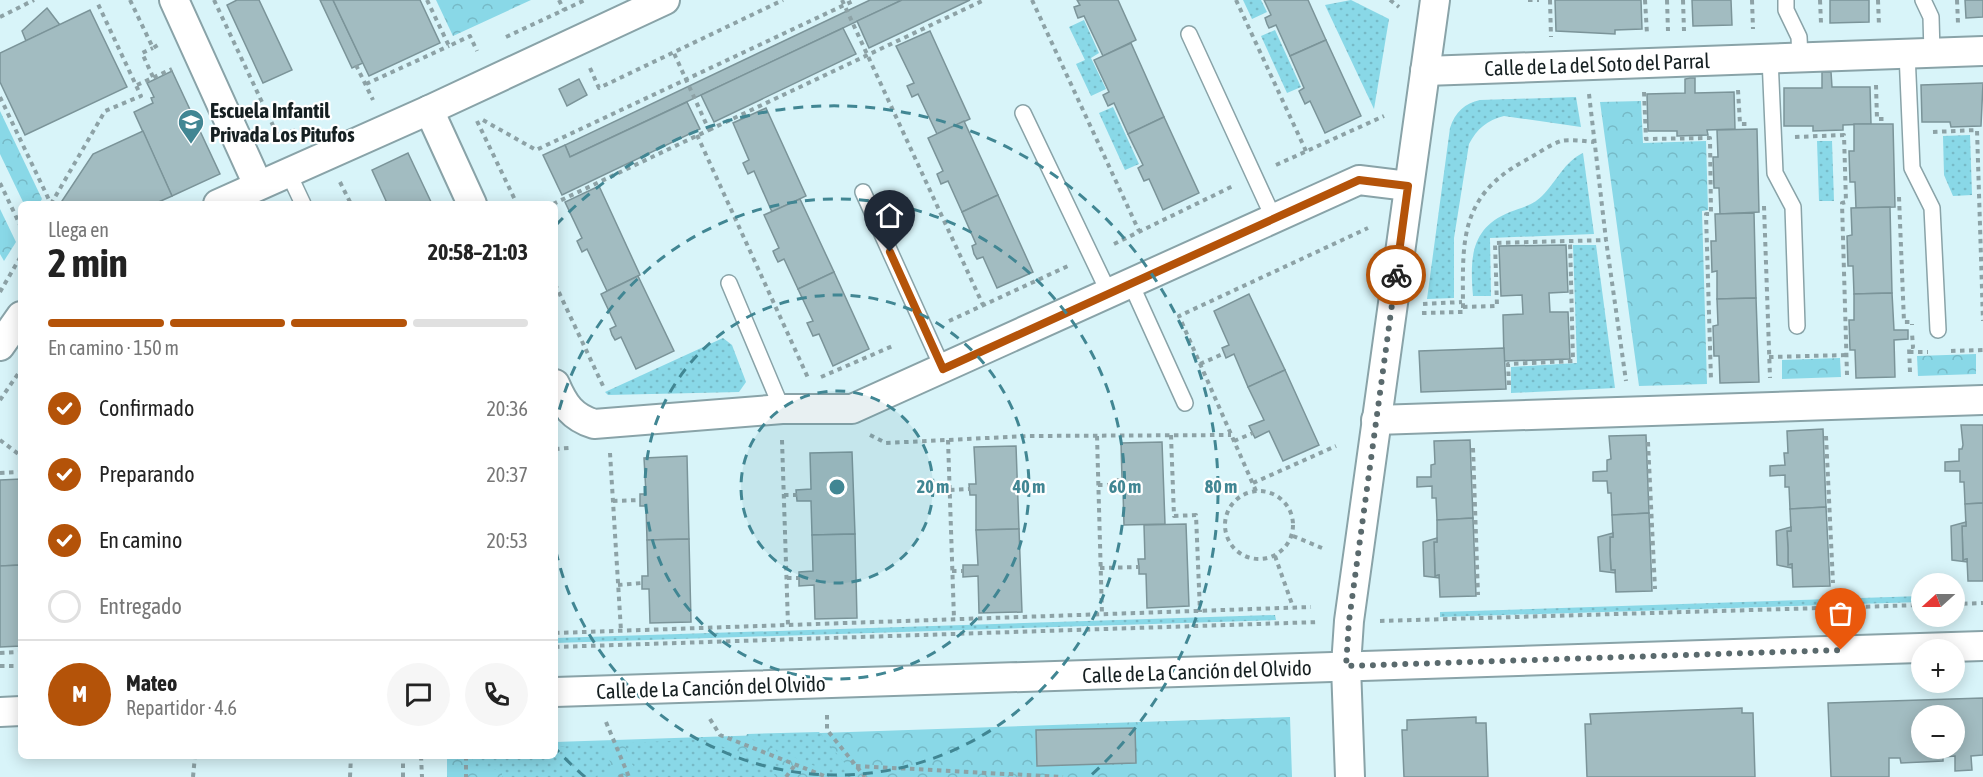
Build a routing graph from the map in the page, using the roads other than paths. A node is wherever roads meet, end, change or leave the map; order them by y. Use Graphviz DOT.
graph roads {
  1 [pos="174,0"];
  2 [pos="665,0"];
  3 [pos="1435,0"];
  4 [pos="1785,0"];
  5 [pos="1923,0"];
  6 [pos="1189,34"];
  7 [pos="1762,48"];
  8 [pos="1983,51"];
  9 [pos="1920,53"];
  10 [pos="1800,57"];
  11 [pos="1425,71"];
  12 [pos="429,110"];
  13 [pos="1023,113"];
  14 [pos="288,172"];
  15 [pos="258,185"];
  16 [pos="1408,186"];
  17 [pos="863,192"];
  18 [pos="224,201"];
  19 [pos="302,201"];
  20 [pos="471,201"];
  21 [pos="1274,219"];
  22 [pos="729,282"];
  23 [pos="1120,289"];
  24 [pos="18,320"];
  25 [pos="1797,327"];
  26 [pos="1938,330"];
  27 [pos="0,345"];
  28 [pos="943,369"];
  29 [pos="558,390"];
  30 [pos="1983,400"];
  31 [pos="1185,403"];
  32 [pos="782,409"];
  33 [pos="1376,420"];
  34 [pos="1983,646"];
  35 [pos="1346,666"];
  36 [pos="558,692"];
  37 [pos="18,711"];
  38 [pos="0,712"];
  39 [pos="1350,777"];
  1 -- 15 [label="street"];
  2 -- 12 [label="street"];
  3 -- 11 [label="street"];
  4 -- 10 [label="lane"];
  5 -- 9 [label="lane"];
  6 -- 21 [label="lane"];
  7 -- 10 [label="street, Calle de La del Soto del Parral"];
  7 -- 11 [label="street, Calle de La del Soto del Parral"];
  7 -- 25 [label="lane"];
  8 -- 9 [label="street, Calle de La del Soto del Parral"];
  9 -- 10 [label="street, Calle de La del Soto del Parral"];
  9 -- 26 [label="lane"];
  11 -- 16 [label="street"];
  12 -- 14 [label="street"];
  12 -- 20 [label="street"];
  13 -- 23 [label="lane"];
  14 -- 15 [label="street"];
  14 -- 19 [label="lane"];
  15 -- 18 [label="street"];
  16 -- 21 [label="street"];
  16 -- 33 [label="street"];
  17 -- 28 [label="lane"];
  21 -- 23 [label="street"];
  22 -- 32 [label="lane"];
  23 -- 28 [label="street"];
  23 -- 31 [label="lane"];
  24 -- 27 [label="street"];
  28 -- 32 [label="street"];
  29 -- 32 [label="street"];
  30 -- 33 [label="street"];
  33 -- 35 [label="street"];
  34 -- 35 [label="street, Calle de La Canción del Olvido"];
  35 -- 36 [label="street, Calle de La Canción del Olvido"];
  35 -- 39 [label="street"];
  37 -- 38 [label="street"];
}
